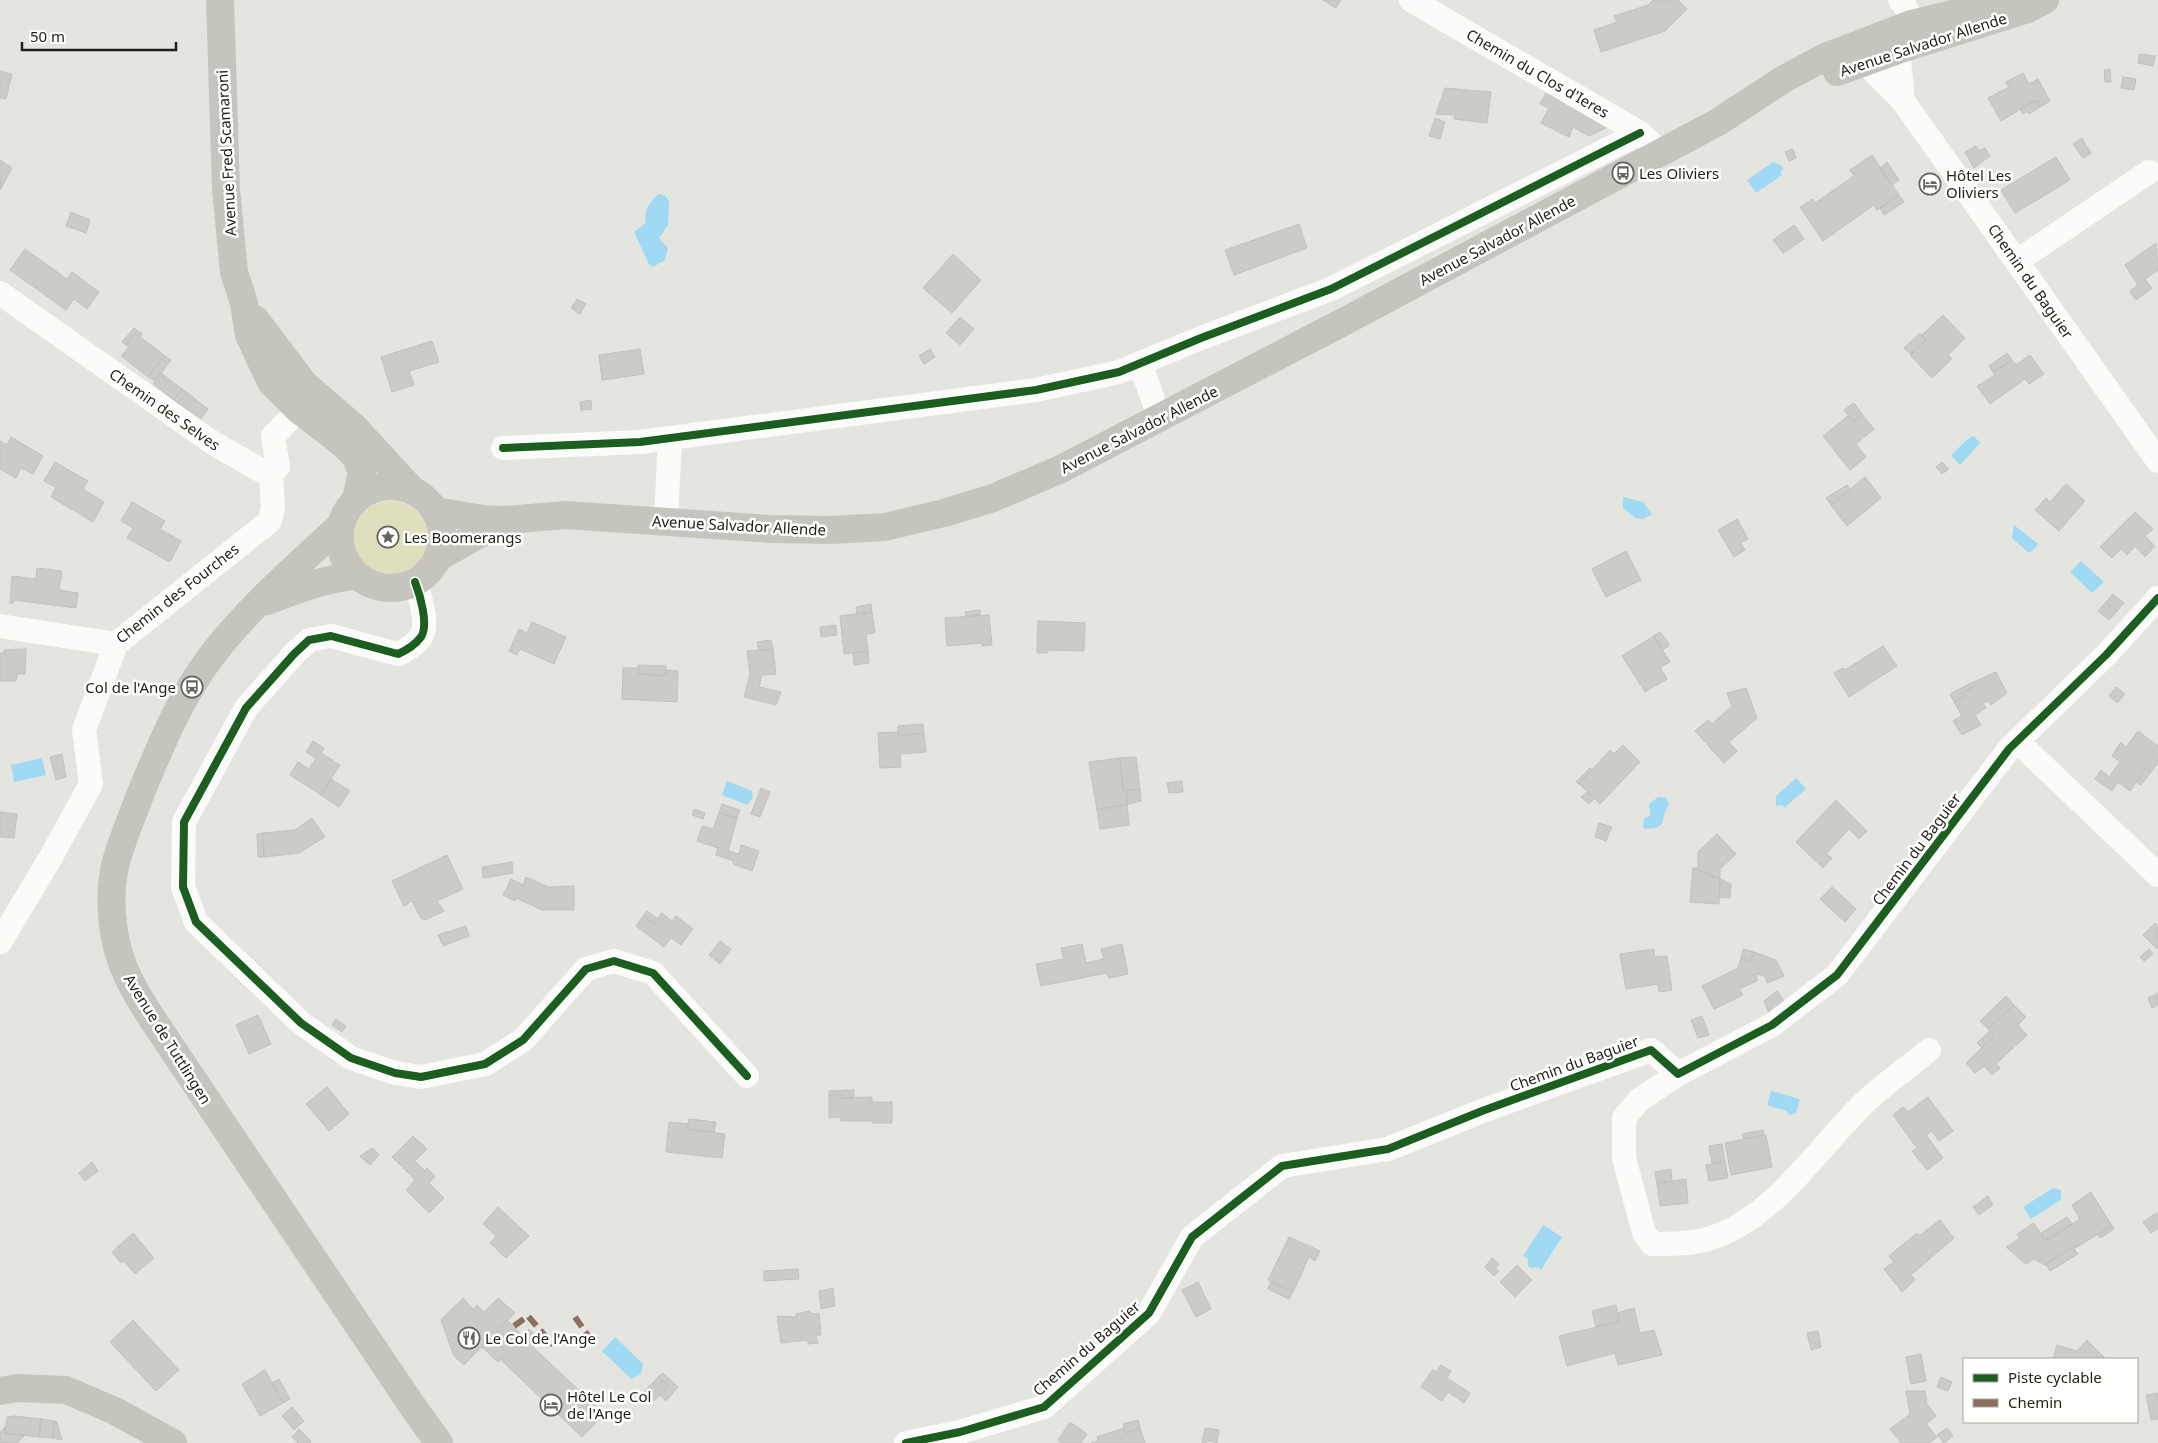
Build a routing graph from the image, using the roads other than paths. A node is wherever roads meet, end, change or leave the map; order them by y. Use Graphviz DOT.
graph roads {
  1 [pos="220,0"];
  2 [pos="1411,0"];
  3 [pos="2010,0"];
  4 [pos="2045,0"];
  5 [pos="1887,37"];
  6 [pos="1903,101"];
  7 [pos="1640,132"];
  8 [pos="1661,153"];
  9 [pos="2149,172"];
  10 [pos="2017,261"];
  11 [pos="0,293"];
  12 [pos="244,303"];
  13 [pos="1140,363"];
  14 [pos="299,410"];
  15 [pos="1160,419"];
  16 [pos="354,426"];
  17 [pos="670,438"];
  18 [pos="503,448"];
  19 [pos="2158,461"];
  20 [pos="271,473"];
  21 [pos="413,491"];
  22 [pos="356,499"];
  23 [pos="435,511"];
  24 [pos="504,520"];
  25 [pos="666,521"];
  26 [pos="341,525"];
  27 [pos="438,558"];
  28 [pos="356,576"];
  29 [pos="415,582"];
  30 [pos="2158,598"];
  31 [pos="256,605"];
  32 [pos="0,626"];
  33 [pos="116,644"];
  34 [pos="2017,741"];
  35 [pos="2158,875"];
  36 [pos="0,942"];
  37 [pos="1929,1050"];
  38 [pos="1678,1074"];
  39 [pos="748,1076"];
  40 [pos="0,1391"];
  41 [pos="173,1443"];
  42 [pos="439,1443"];
  43 [pos="906,1443"];
  1 -- 12 [label="main road, Avenue Fred Scamaroni"];
  2 -- 7 [label="street, Chemin du Clos d'Ieres"];
  3 -- 5 [label="main road, Avenue Salvador Allende"];
  4 -- 5 [label="main road, Avenue Salvador Allende"];
  5 -- 6 [label="street, Chemin du Baguier"];
  5 -- 6 [label="street, Chemin du Baguier"];
  5 -- 8 [label="main road, Avenue Salvador Allende"];
  6 -- 10 [label="street, Chemin du Baguier"];
  7 -- 8 [label="street, Chemin du Clos d'Ieres"];
  7 -- 13 [label="street"];
  8 -- 15 [label="main road, Avenue Salvador Allende"];
  9 -- 10 [label="street"];
  10 -- 19 [label="street, Chemin du Baguier"];
  11 -- 20 [label="street, Chemin des Selves"];
  12 -- 14 [label="main road, Avenue Fred Scamaroni"];
  12 -- 16 [label="main road, Avenue Fred Scamaroni"];
  13 -- 15 [label="street"];
  13 -- 17 [label="street"];
  14 -- 16 [label="street"];
  14 -- 20 [label="street"];
  14 -- 22 [label="main road, Avenue Fred Scamaroni"];
  15 -- 25 [label="main road, Avenue Salvador Allende"];
  16 -- 21 [label="main road, Avenue Fred Scamaroni"];
  17 -- 18 [label="street"];
  17 -- 25 [label="street"];
  20 -- 33 [label="street, Chemin des Fourches"];
  21 -- 22 [label="main road"];
  21 -- 23 [label="main road"];
  22 -- 26 [label="main road"];
  23 -- 24 [label="main road, Avenue Salvador Allende"];
  23 -- 27 [label="main road"];
  24 -- 25 [label="main road, Avenue Salvador Allende"];
  24 -- 27 [label="main road, Avenue Salvador Allende"];
  26 -- 28 [label="main road"];
  26 -- 31 [label="main road, Avenue de Tuttlingen"];
  27 -- 29 [label="main road"];
  28 -- 29 [label="main road"];
  28 -- 31 [label="main road, Avenue de Tuttlingen"];
  29 -- 39 [label="street"];
  30 -- 34 [label="street, Chemin du Baguier"];
  31 -- 42 [label="main road, Avenue de Tuttlingen"];
  32 -- 33 [label="street, Chemin des Fourches"];
  33 -- 36 [label="street"];
  34 -- 35 [label="street"];
  34 -- 38 [label="street, Chemin du Baguier"];
  37 -- 38 [label="street, Chemin du Baguier"];
  38 -- 43 [label="street, Chemin du Baguier"];
  40 -- 41 [label="main road"];
}
